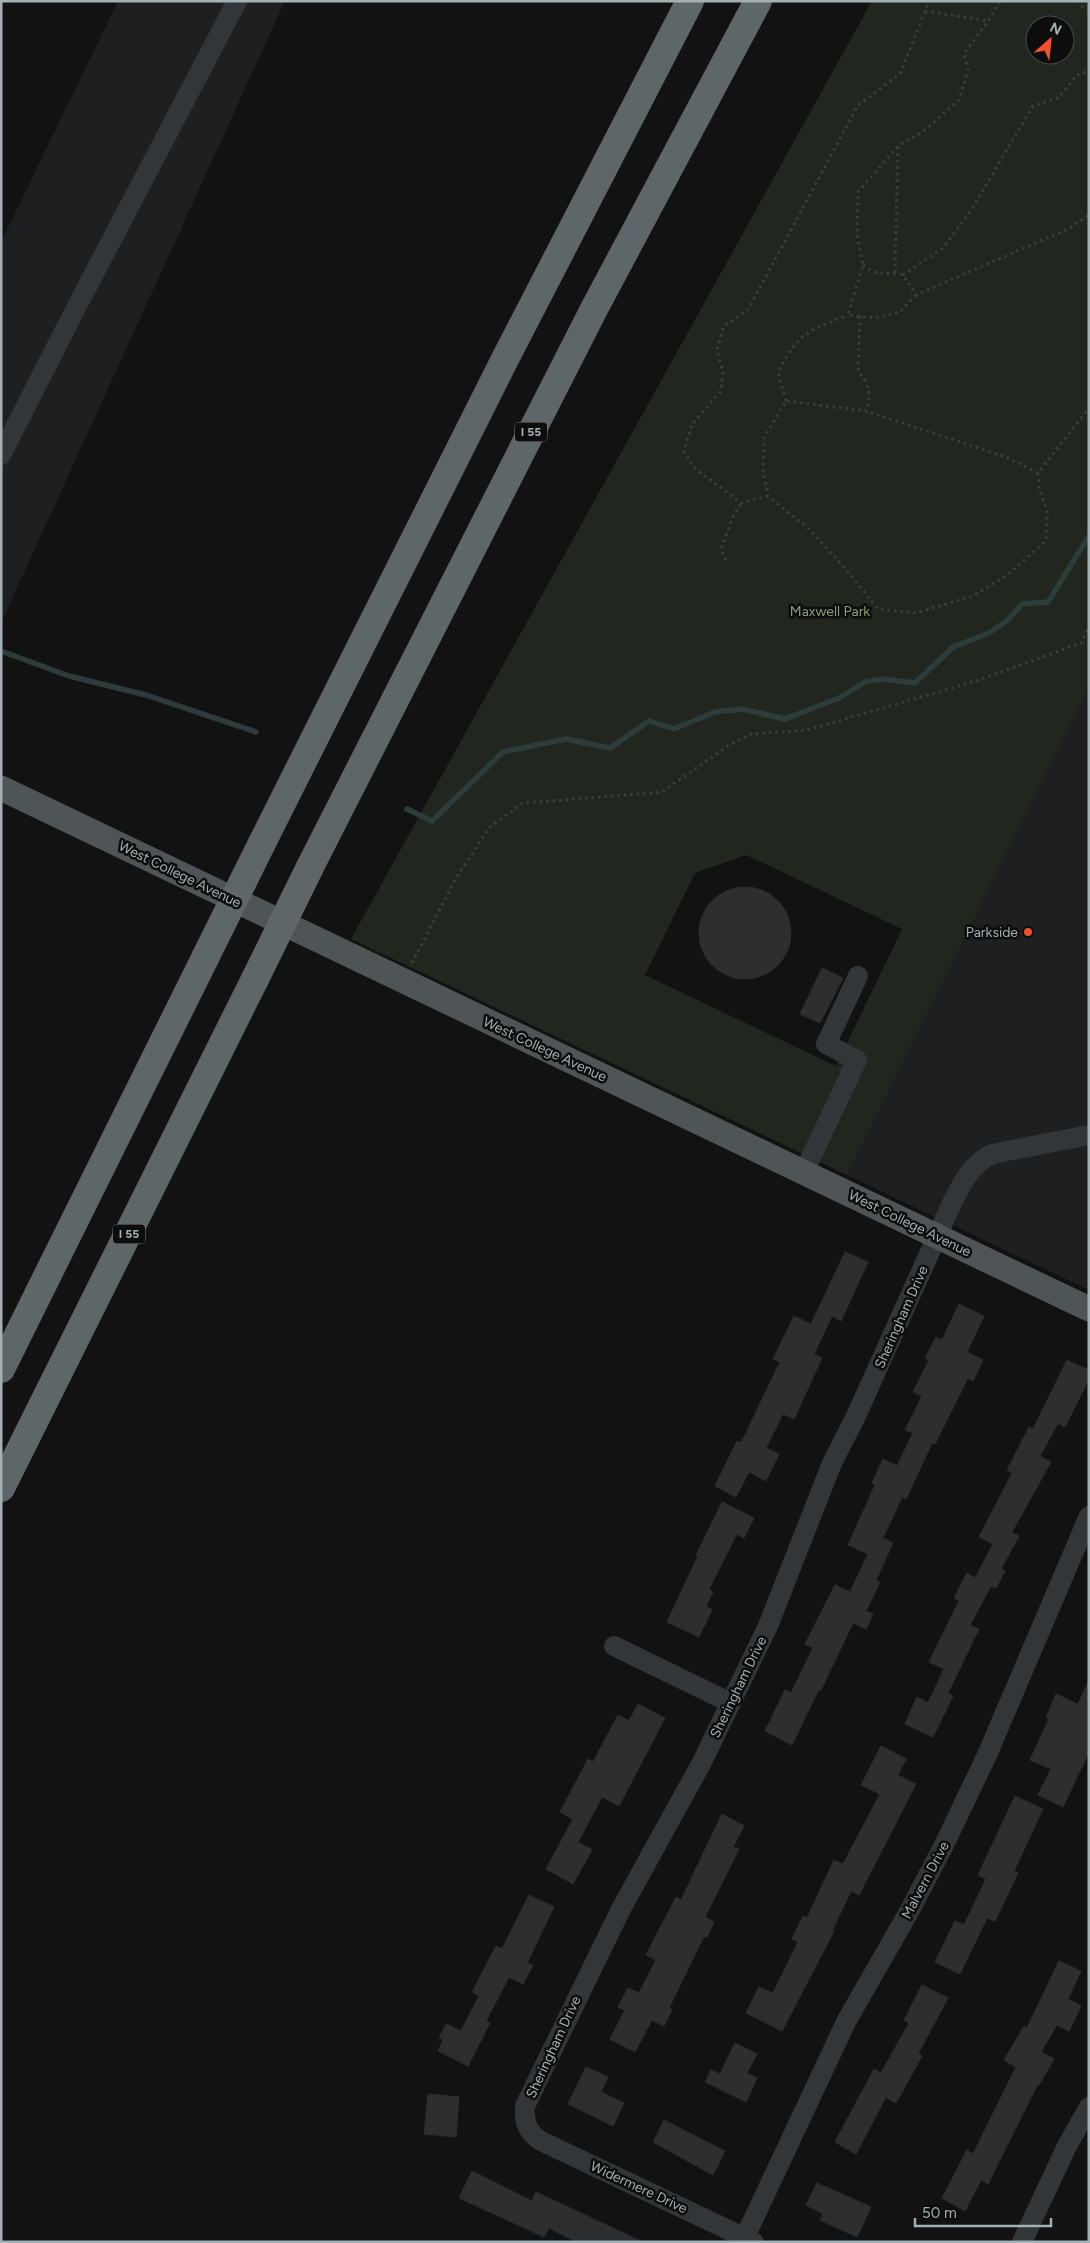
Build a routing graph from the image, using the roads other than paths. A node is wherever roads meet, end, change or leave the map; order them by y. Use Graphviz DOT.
graph roads {
  1 [pos="237,1"];
  2 [pos="690,1"];
  3 [pos="758,1"];
  4 [pos="1,456"];
  5 [pos="1,788"];
  6 [pos="858,976"];
  7 [pos="1089,1135"];
  8 [pos="804,1172"];
  9 [pos="938,1236"];
  10 [pos="1089,1309"];
  11 [pos="1,1369"];
  12 [pos="1,1488"];
  13 [pos="1089,1516"];
  14 [pos="614,1646"];
  15 [pos="731,1703"];
  16 [pos="1089,2107"];
  17 [pos="528,2129"];
  18 [pos="749,2240"];
  19 [pos="1022,2242"];
  1 -- 4 [label="street"];
  2 -- 11 [label="highway, bridge"];
  3 -- 12 [label="highway, I 55, bridge"];
  5 -- 8 [label="main road, West College Avenue"];
  6 -- 8 [label="street"];
  7 -- 9 [label="street, Sheringham Drive"];
  8 -- 9 [label="main road, West College Avenue"];
  9 -- 10 [label="main road, West College Avenue"];
  9 -- 15 [label="street, Sheringham Drive"];
  13 -- 18 [label="street, Malvern Drive"];
  14 -- 15 [label="street"];
  15 -- 17 [label="street, Sheringham Drive"];
  16 -- 19 [label="street"];
  17 -- 18 [label="street, Widermere Drive"];
}
